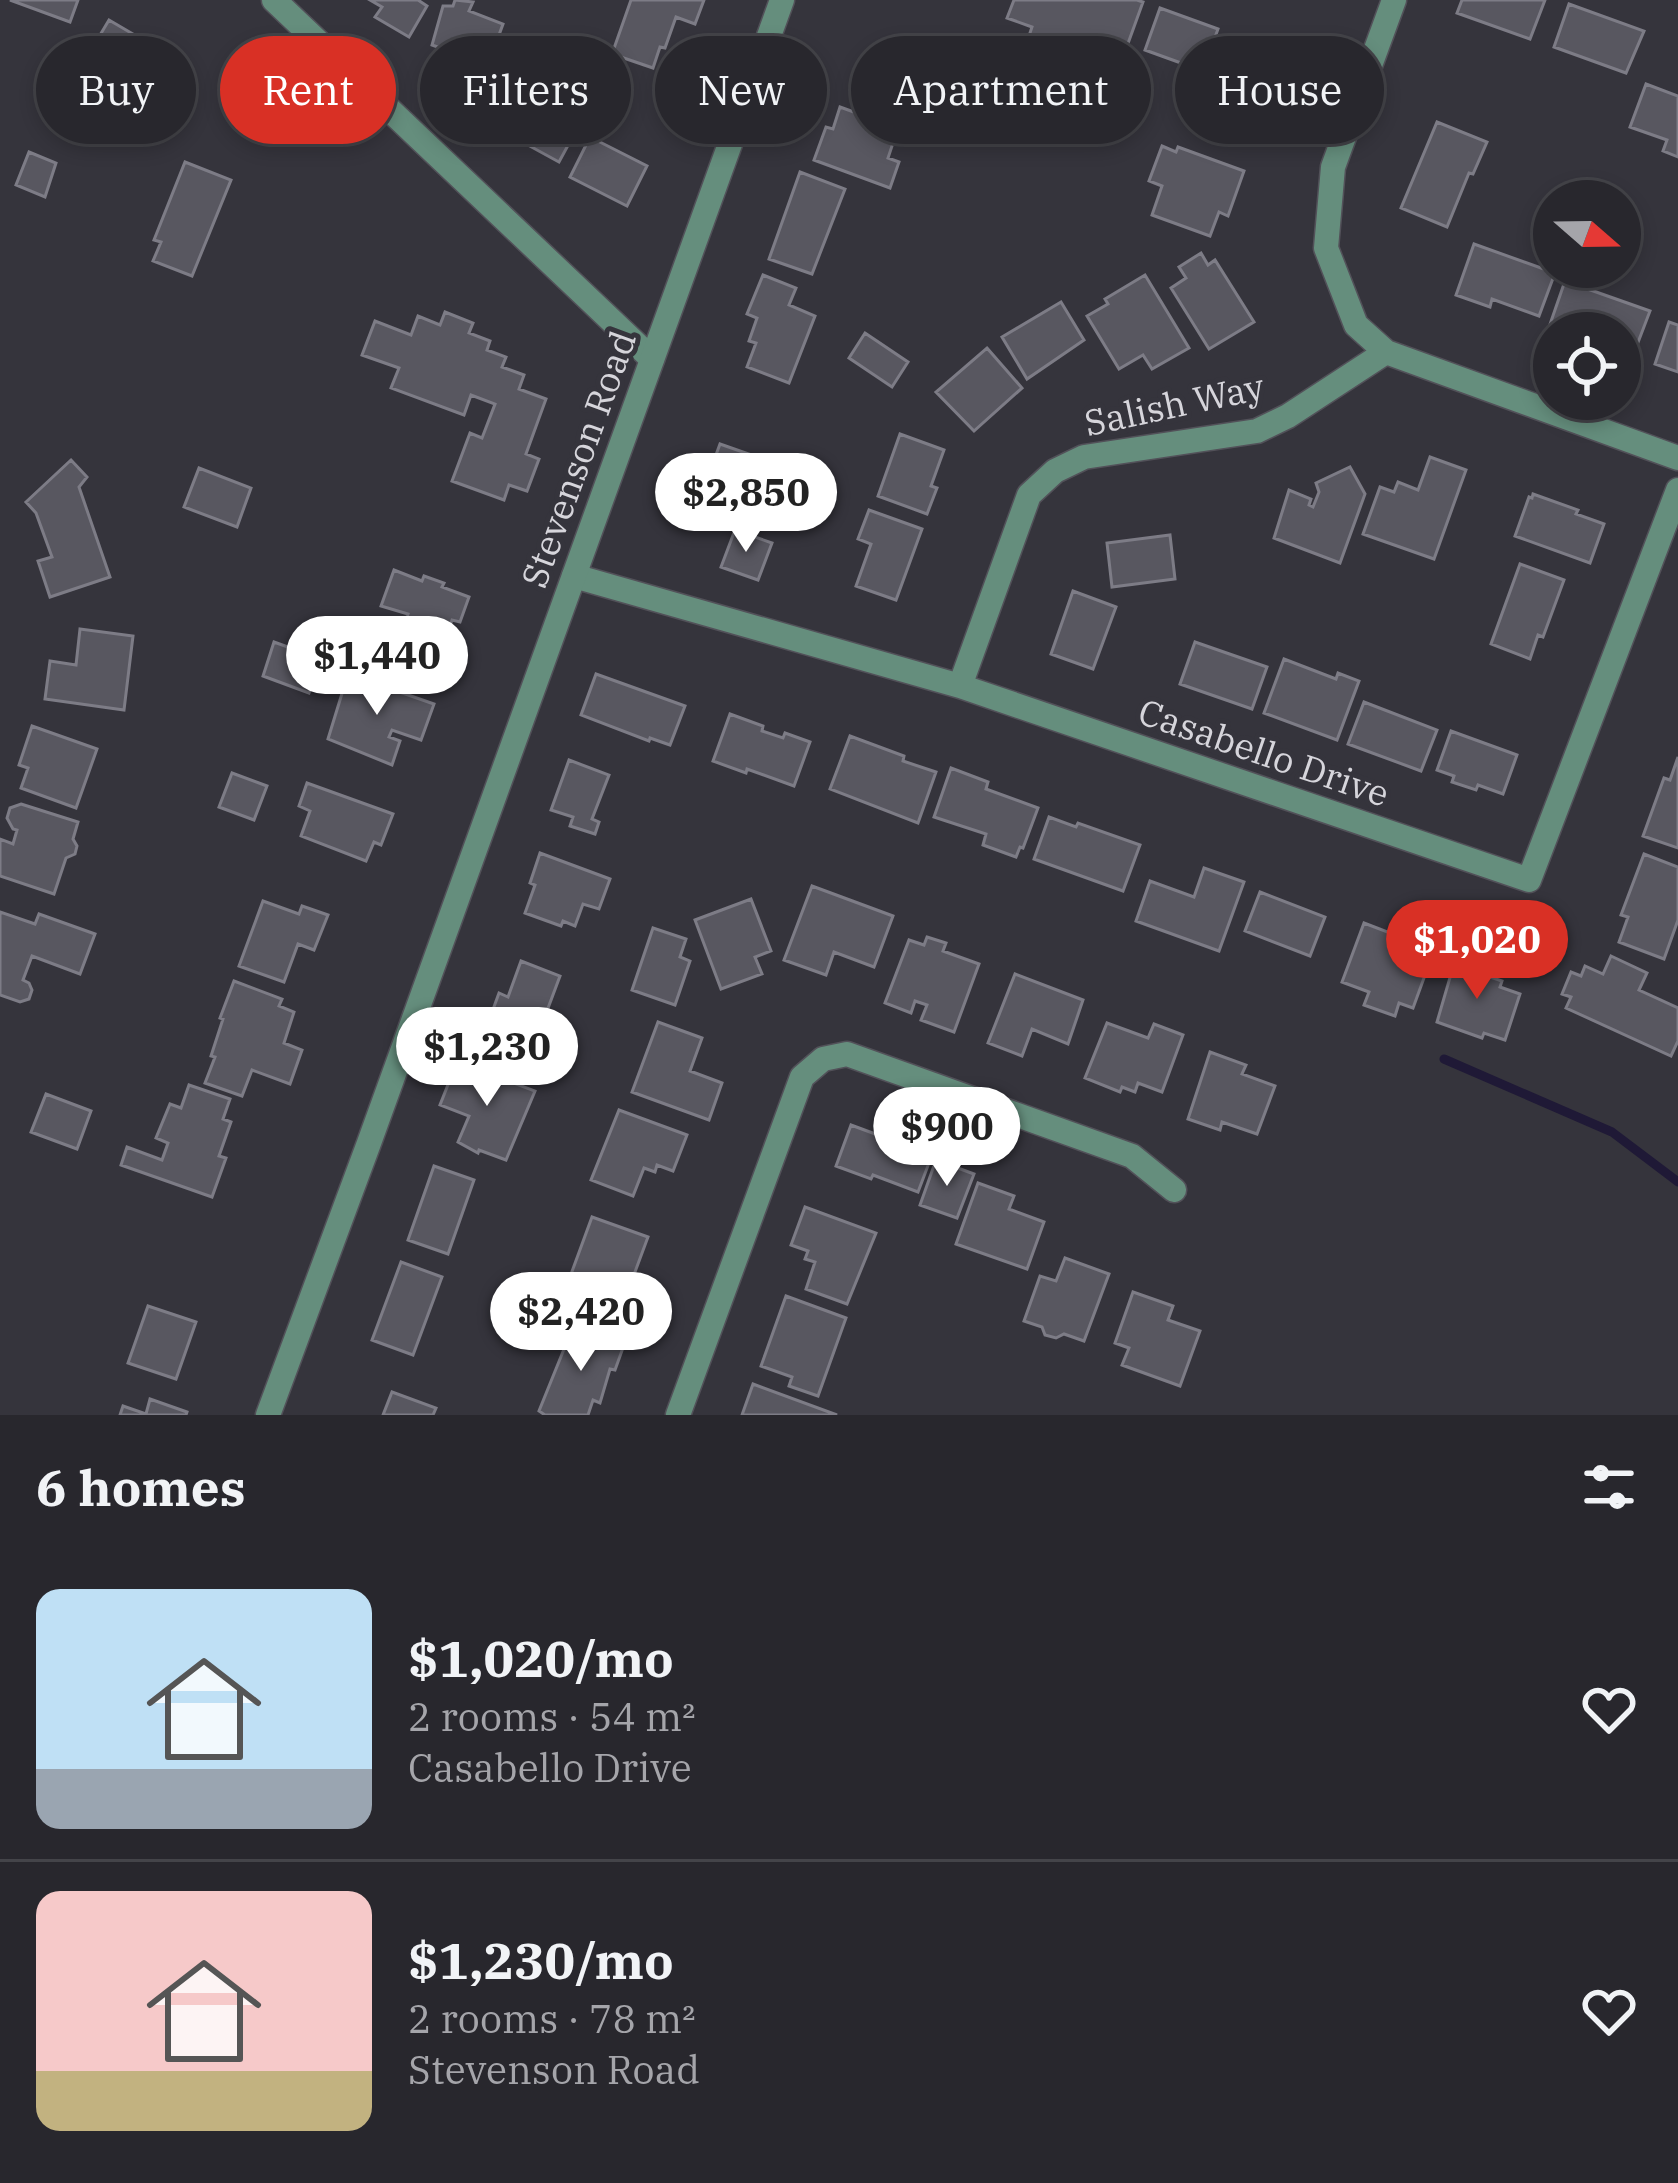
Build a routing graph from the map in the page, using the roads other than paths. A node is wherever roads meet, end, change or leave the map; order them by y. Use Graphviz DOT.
graph roads {
  1 [pos="274,0"];
  2 [pos="782,0"];
  3 [pos="1394,0"];
  4 [pos="1386,352"];
  5 [pos="652,359"];
  6 [pos="1678,458"];
  7 [pos="1678,490"];
  8 [pos="574,576"];
  9 [pos="960,686"];
  10 [pos="1174,1190"];
  11 [pos="268,1415"];
  12 [pos="678,1415"];
  1 -- 5 [label="street"];
  2 -- 5 [label="street, Stevenson Road"];
  3 -- 4 [label="street"];
  4 -- 6 [label="street"];
  4 -- 9 [label="street, Salish Way"];
  5 -- 8 [label="street, Stevenson Road"];
  7 -- 9 [label="street, Casabello Drive"];
  8 -- 9 [label="street, Casabello Drive"];
  8 -- 11 [label="street, Stevenson Road"];
  10 -- 12 [label="street"];
}
